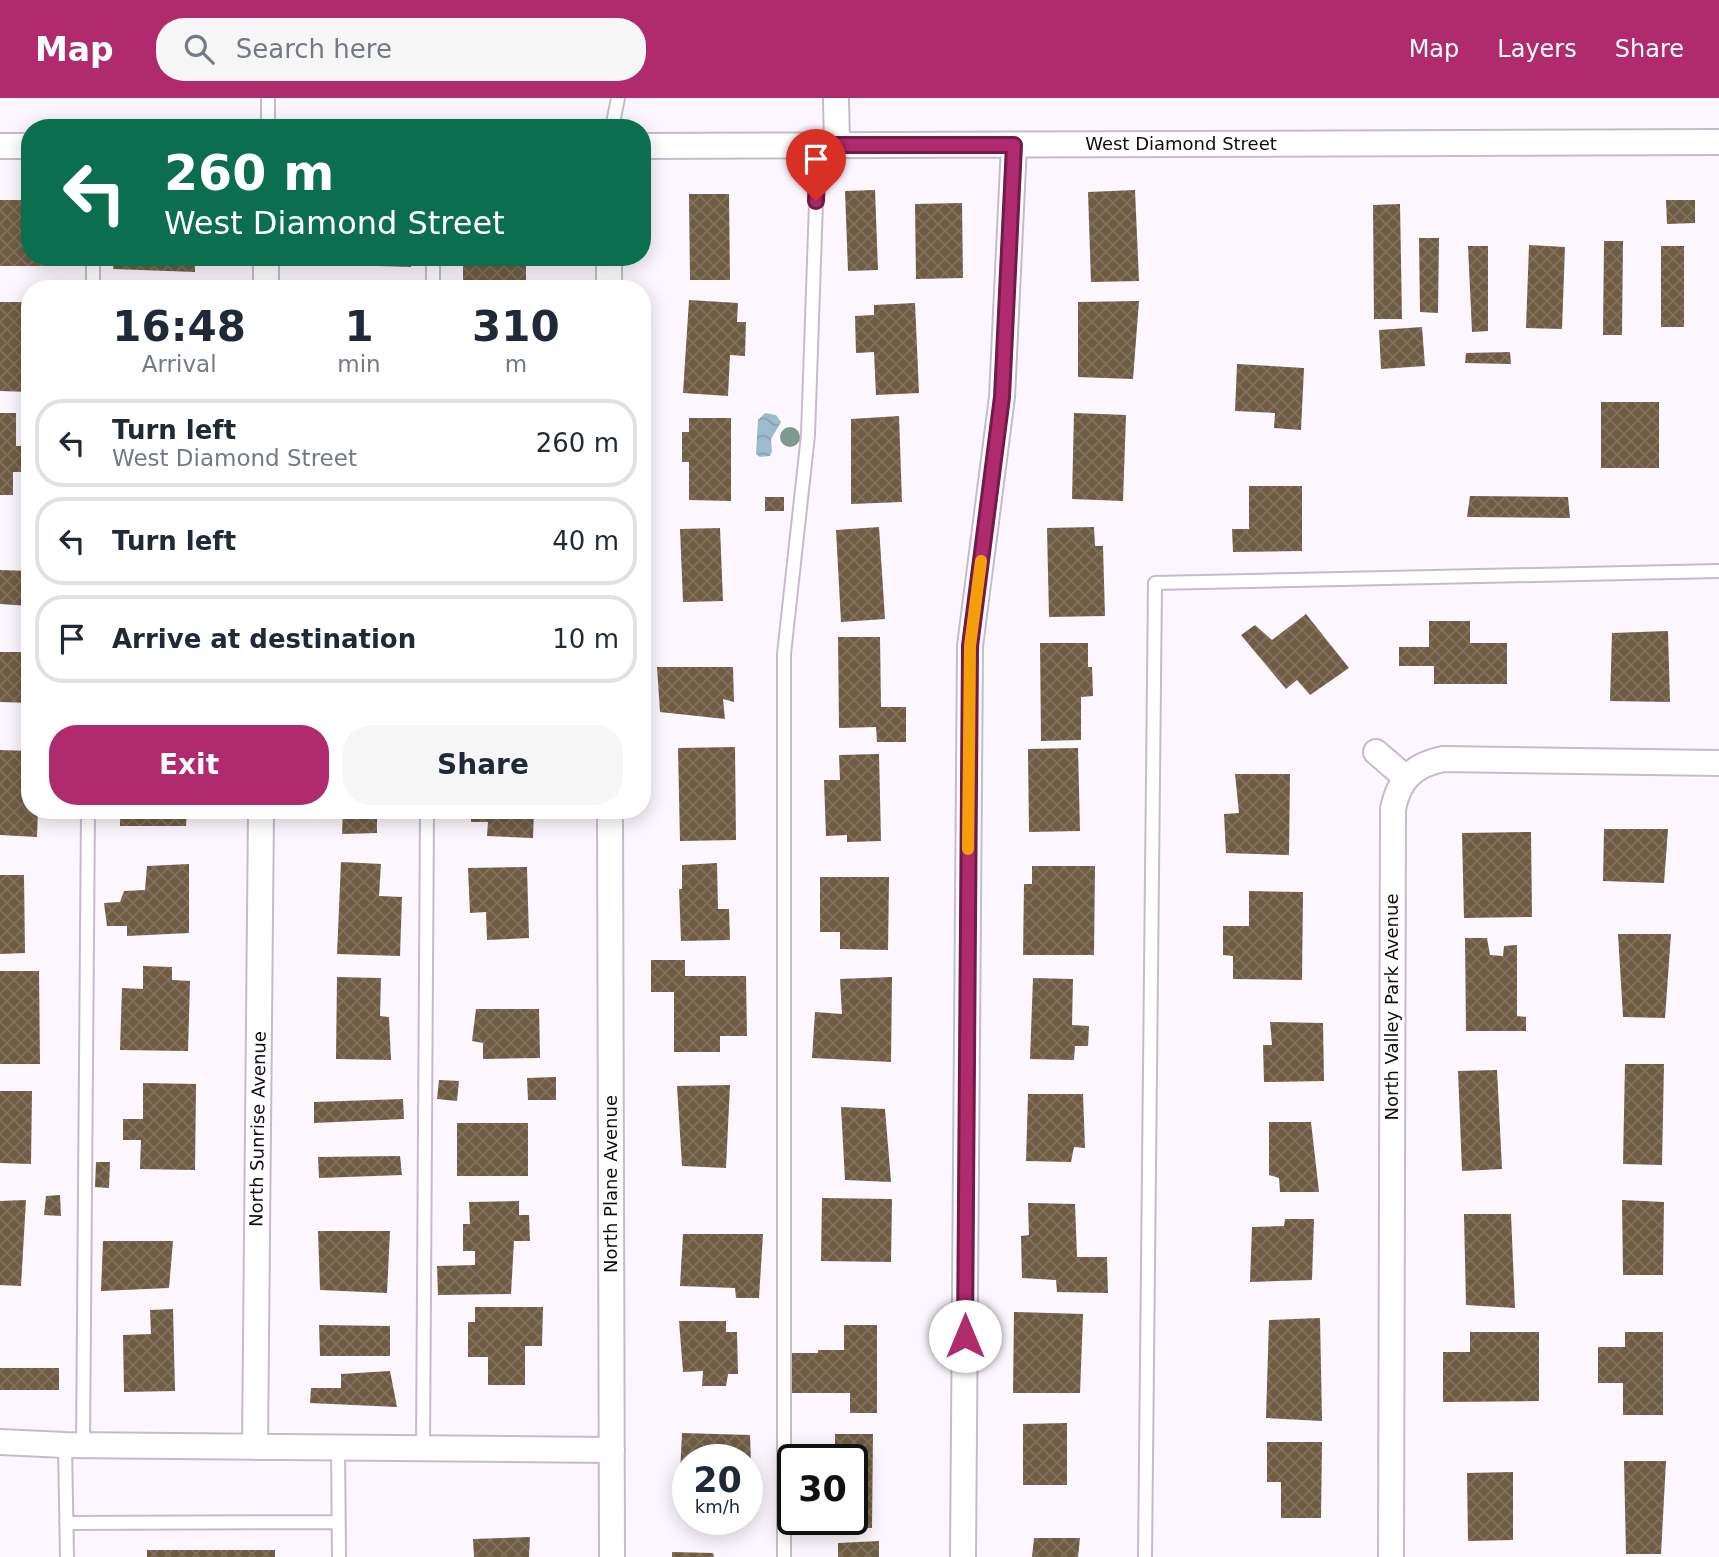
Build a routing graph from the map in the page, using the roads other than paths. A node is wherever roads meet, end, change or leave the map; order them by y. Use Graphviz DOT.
graph roads {
  1 [pos="268,98"];
  2 [pos="618,98"];
  3 [pos="836,98"];
  4 [pos="268,119"];
  5 [pos="614,119"];
  6 [pos="1719,142"];
  7 [pos="827,145"];
  8 [pos="1014,145"];
  9 [pos="0,146"];
  10 [pos="21,146"];
  11 [pos="651,146"];
  12 [pos="1719,571"];
  13 [pos="1376,752"];
  14 [pos="1719,763"];
  15 [pos="1406,778"];
  16 [pos="89,819"];
  17 [pos="261,819"];
  18 [pos="427,819"];
  19 [pos="610,819"];
  20 [pos="0,1442"];
  21 [pos="74,1445"];
  22 [pos="255,1447"];
  23 [pos="338,1447"];
  24 [pos="423,1448"];
  25 [pos="611,1450"];
  26 [pos="338,1522"];
  27 [pos="66,1523"];
  28 [pos="67,1557"];
  29 [pos="339,1557"];
  30 [pos="612,1557"];
  31 [pos="784,1557"];
  32 [pos="963,1557"];
  33 [pos="1145,1557"];
  34 [pos="1391,1557"];
  1 -- 4 [label="lane"];
  2 -- 5 [label="lane"];
  3 -- 7 [label="street"];
  6 -- 8 [label="street, West Diamond Street"];
  7 -- 8 [label="street, West Diamond Street"];
  7 -- 11 [label="street, West Diamond Street"];
  7 -- 31 [label="lane"];
  8 -- 32 [label="street"];
  9 -- 10 [label="street"];
  12 -- 33 [label="lane"];
  13 -- 15 [label="street"];
  14 -- 15 [label="street"];
  15 -- 34 [label="street, North Valley Park Avenue"];
  16 -- 21 [label="lane"];
  17 -- 22 [label="street, North Sunrise Avenue"];
  18 -- 24 [label="lane"];
  19 -- 25 [label="street, North Plane Avenue"];
  20 -- 21 [label="street"];
  21 -- 22 [label="street"];
  21 -- 27 [label="lane"];
  22 -- 23 [label="street"];
  23 -- 24 [label="street"];
  23 -- 26 [label="lane"];
  24 -- 25 [label="street"];
  25 -- 30 [label="street, North Plane Avenue"];
  26 -- 27 [label="lane"];
  26 -- 29 [label="lane"];
  27 -- 28 [label="lane"];
}
